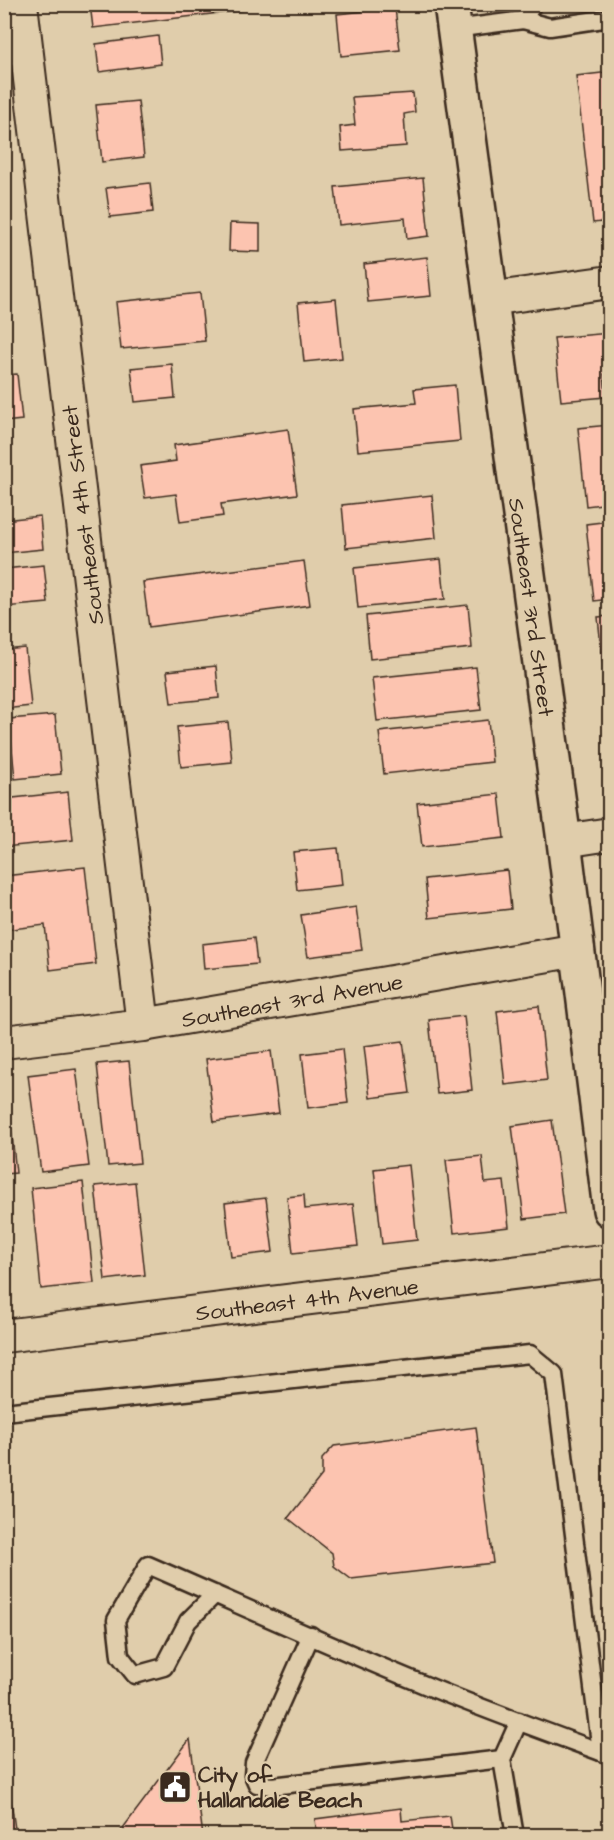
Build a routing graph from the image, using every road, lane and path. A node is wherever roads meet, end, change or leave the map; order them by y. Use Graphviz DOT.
graph roads {
  1 [pos="21,4"];
  2 [pos="533,4"];
  3 [pos="452,17"];
  4 [pos="609,18"];
  5 [pos="523,20"];
  6 [pos="609,282"];
  7 [pos="490,299"];
  8 [pos="564,841"];
  9 [pos="606,841"];
  10 [pos="578,950"];
  11 [pos="143,1025"];
  12 [pos="4,1042"];
  13 [pos="603,1095"];
  14 [pos="609,1210"];
  15 [pos="609,1261"];
  16 [pos="4,1336"];
  17 [pos="4,1412"];
  18 [pos="215,1594"];
  19 [pos="311,1635"];
  20 [pos="519,1721"];
  21 [pos="605,1754"];
  22 [pos="502,1758"];
  23 [pos="515,1836"];
  1 -- 11 [label="street, Southeast 4th Street"];
  2 -- 5 [label="lane"];
  3 -- 5 [label="lane"];
  3 -- 7 [label="street, Southeast 3rd Street"];
  4 -- 5 [label="lane"];
  6 -- 7 [label="street"];
  7 -- 8 [label="street, Southeast 3rd Street"];
  8 -- 9 [label="street"];
  8 -- 10 [label="street, Southeast 3rd Street"];
  10 -- 11 [label="street, Southeast 3rd Avenue"];
  10 -- 13 [label="street, Southeast 3rd Street"];
  11 -- 12 [label="street, Southeast 3rd Avenue"];
  13 -- 14 [label="street, Southeast 3rd Street"];
  15 -- 16 [label="street, Southeast 4th Avenue"];
  17 -- 21 [label="lane"];
  18 -- 18 [label="lane"];
  18 -- 19 [label="lane"];
  19 -- 20 [label="lane"];
  19 -- 22 [label="lane"];
  20 -- 21 [label="lane"];
  20 -- 22 [label="lane"];
  22 -- 23 [label="lane"];
}
